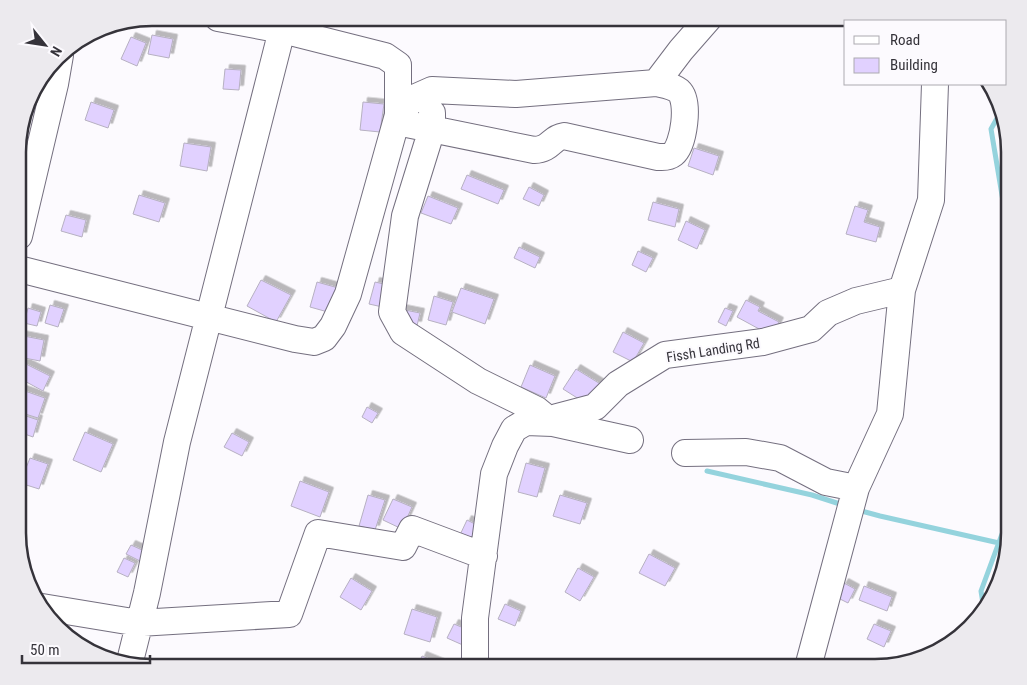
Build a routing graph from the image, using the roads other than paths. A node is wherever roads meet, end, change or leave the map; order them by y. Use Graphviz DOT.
graph roads {
  1 [pos="283,26"];
  2 [pos="289,26"];
  3 [pos="702,26"];
  4 [pos="48,82"];
  5 [pos="656,83"];
  6 [pos="935,85"];
  7 [pos="432,90"];
  8 [pos="397,118"];
  9 [pos="432,129"];
  10 [pos="26,199"];
  11 [pos="26,271"];
  12 [pos="902,290"];
  13 [pos="210,317"];
  14 [pos="553,423"];
  15 [pos="630,440"];
  16 [pos="685,453"];
  17 [pos="856,488"];
  18 [pos="484,556"];
  19 [pos="52,609"];
  20 [pos="139,623"];
  21 [pos="131,657"];
  22 [pos="810,658"];
  23 [pos="475,659"];
  1 -- 13 [label="street"];
  2 -- 8 [label="street"];
  3 -- 5 [label="street"];
  4 -- 10 [label="street"];
  5 -- 7 [label="street"];
  5 -- 9 [label="street"];
  6 -- 12 [label="street"];
  7 -- 8 [label="street"];
  7 -- 9 [label="street"];
  8 -- 9 [label="street"];
  8 -- 13 [label="street"];
  9 -- 14 [label="street"];
  11 -- 13 [label="street"];
  12 -- 14 [label="street, Fissh Landing Rd"];
  12 -- 17 [label="street"];
  13 -- 20 [label="street"];
  14 -- 15 [label="street"];
  14 -- 18 [label="street, Fissh Landing Rd"];
  16 -- 17 [label="street"];
  17 -- 22 [label="street"];
  18 -- 20 [label="street"];
  18 -- 23 [label="street, Fissh Landing Rd"];
  19 -- 20 [label="street"];
  20 -- 21 [label="street"];
}
